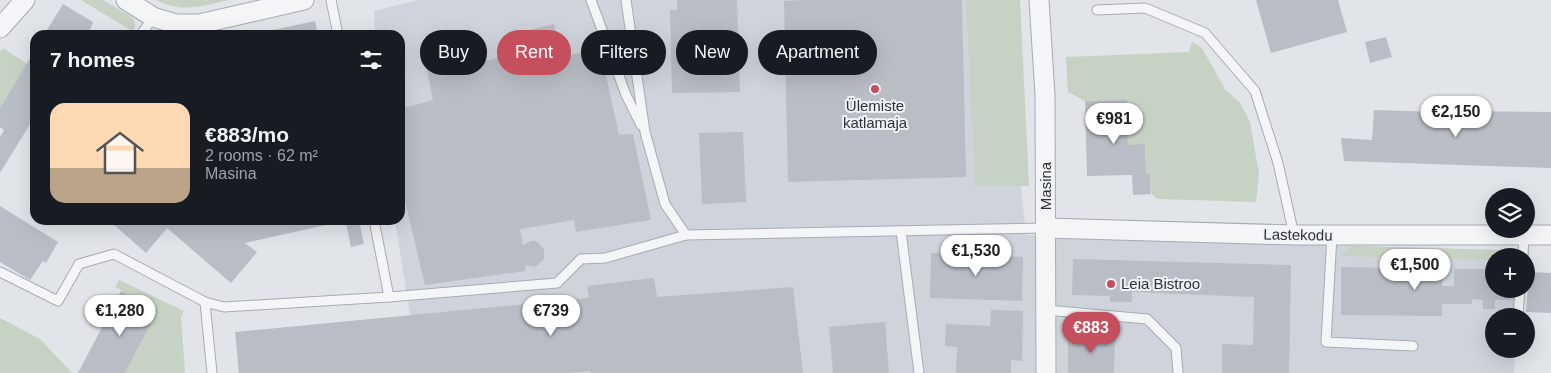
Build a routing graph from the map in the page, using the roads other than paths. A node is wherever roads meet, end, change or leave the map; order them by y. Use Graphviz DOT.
graph roads {
  1 [pos="25,0"];
  2 [pos="126,0"];
  3 [pos="304,0"];
  4 [pos="331,0"];
  5 [pos="591,0"];
  6 [pos="626,0"];
  7 [pos="1040,0"];
  8 [pos="1097,10"];
  9 [pos="153,17"];
  10 [pos="0,28"];
  11 [pos="144,30"];
  12 [pos="337,30"];
  13 [pos="645,132"];
  14 [pos="375,225"];
  15 [pos="1046,228"];
  16 [pos="901,231"];
  17 [pos="686,235"];
  18 [pos="1294,235"];
  19 [pos="1332,235"];
  20 [pos="1485,235"];
  21 [pos="1535,235"];
  22 [pos="1551,235"];
  23 [pos="0,272"];
  24 [pos="389,297"];
  25 [pos="205,302"];
  26 [pos="1046,310"];
  27 [pos="1413,346"];
  28 [pos="212,373"];
  29 [pos="919,373"];
  30 [pos="1046,373"];
  31 [pos="1178,373"];
  1 -- 10 [label="street"];
  2 -- 9 [label="street"];
  3 -- 9 [label="street"];
  4 -- 12 [label="lane"];
  5 -- 13 [label="lane"];
  6 -- 13 [label="lane"];
  7 -- 15 [label="street, Masina"];
  8 -- 18 [label="lane"];
  9 -- 11 [label="lane"];
  13 -- 17 [label="lane"];
  14 -- 24 [label="lane"];
  15 -- 16 [label="lane"];
  15 -- 18 [label="street, Lastekodu"];
  15 -- 26 [label="street, Masina"];
  16 -- 17 [label="lane"];
  16 -- 29 [label="lane"];
  17 -- 24 [label="lane"];
  18 -- 19 [label="street, Lastekodu"];
  19 -- 20 [label="street, Lastekodu"];
  19 -- 27 [label="lane"];
  21 -- 22 [label="street, Lastekodu"];
  23 -- 25 [label="lane"];
  24 -- 25 [label="lane"];
  25 -- 28 [label="lane"];
  26 -- 30 [label="street, Masina"];
  26 -- 31 [label="lane"];
}
